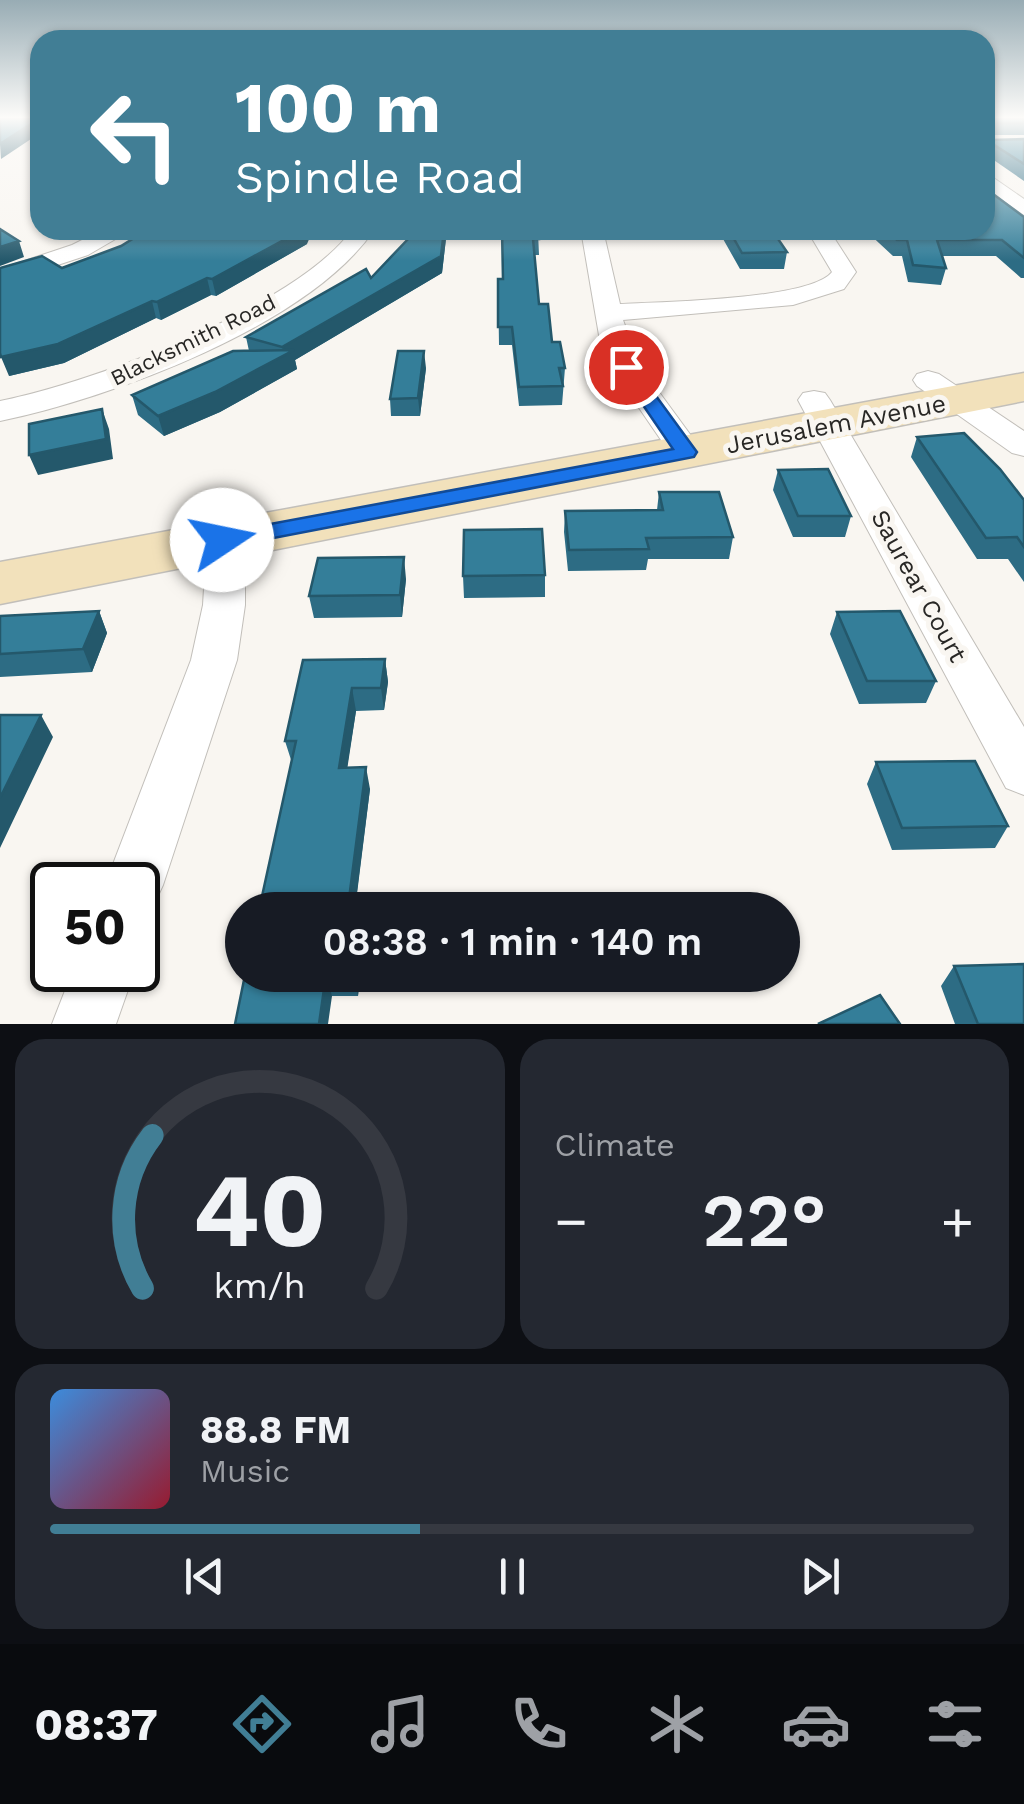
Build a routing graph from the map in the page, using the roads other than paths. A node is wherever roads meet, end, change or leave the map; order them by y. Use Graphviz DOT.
graph roads {
  1 [pos="995,186"];
  2 [pos="1024,209"];
  3 [pos="100,240"];
  4 [pos="358,240"];
  5 [pos="594,240"];
  6 [pos="824,240"];
  7 [pos="0,277"];
  8 [pos="608,313"];
  9 [pos="1024,363"];
  10 [pos="1024,387"];
  11 [pos="943,390"];
  12 [pos="0,411"];
  13 [pos="821,412"];
  14 [pos="677,439"];
  15 [pos="1024,446"];
  16 [pos="219,525"];
  17 [pos="0,549"];
  18 [pos="0,583"];
  19 [pos="1024,773"];
  20 [pos="142,862"];
  21 [pos="96,992"];
  22 [pos="84,1024"];
  1 -- 2 [label="street"];
  3 -- 7 [label="street"];
  4 -- 12 [label="street, Blacksmith Road"];
  5 -- 8 [label="street"];
  6 -- 8 [label="street"];
  8 -- 14 [label="street"];
  9 -- 11 [label="main road, Jerusalem Avenue"];
  10 -- 11 [label="main road, Jerusalem Avenue"];
  11 -- 13 [label="main road, Jerusalem Avenue"];
  11 -- 15 [label="street"];
  13 -- 14 [label="main road, Jerusalem Avenue"];
  13 -- 19 [label="street, Saurear Court"];
  14 -- 16 [label="main road, Jerusalem Avenue"];
  16 -- 17 [label="main road, Jerusalem Avenue"];
  16 -- 18 [label="main road, Jerusalem Avenue"];
  16 -- 20 [label="street"];
  21 -- 22 [label="street"];
}
